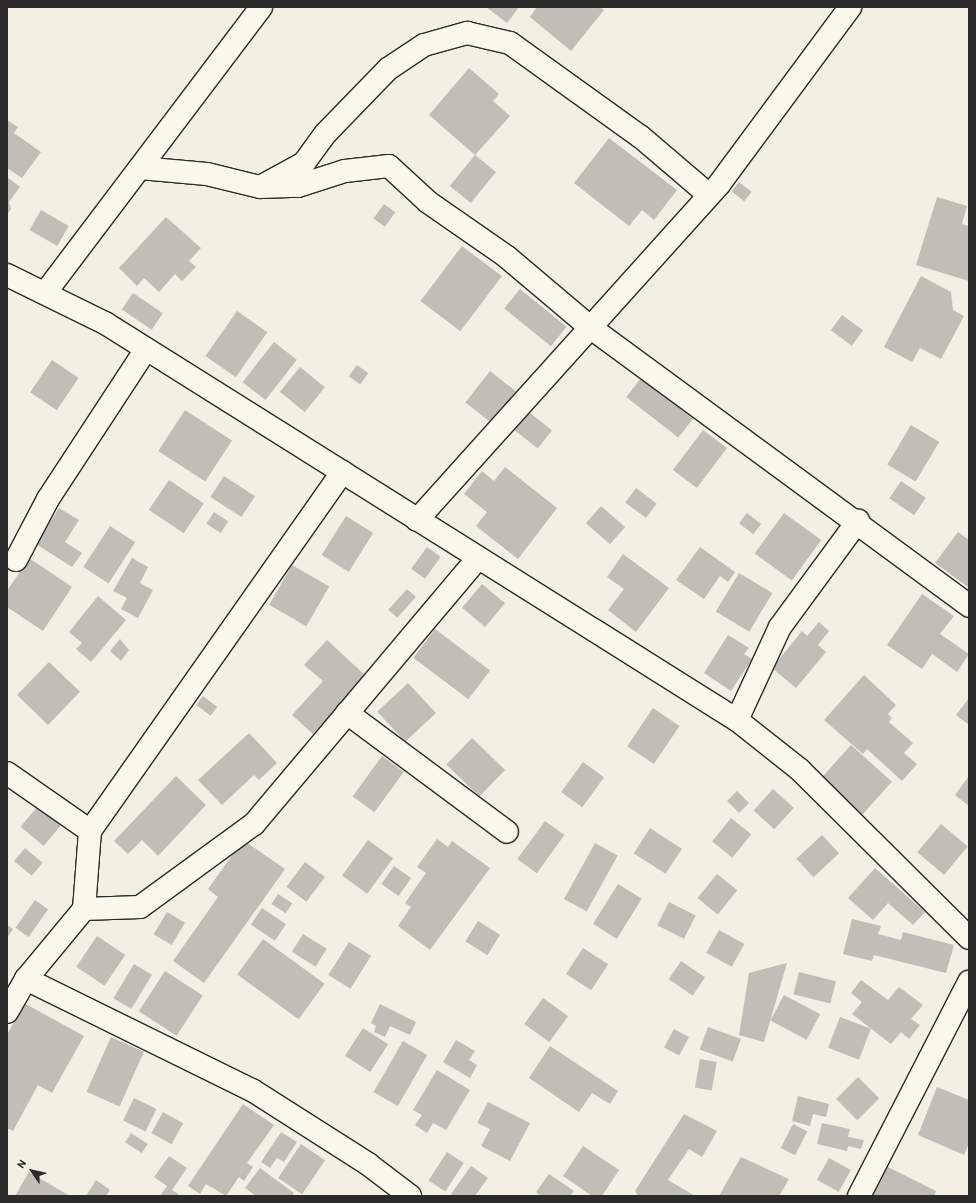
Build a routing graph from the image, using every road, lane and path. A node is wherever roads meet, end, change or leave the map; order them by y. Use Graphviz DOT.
graph roads {
  1 [pos="262,7"];
  2 [pos="850,7"];
  3 [pos="140,168"];
  4 [pos="260,187"];
  5 [pos="709,195"];
  6 [pos="7,275"];
  7 [pos="45,293"];
  8 [pos="591,328"];
  9 [pos="146,349"];
  10 [pos="342,472"];
  11 [pos="417,520"];
  12 [pos="858,521"];
  13 [pos="478,558"];
  14 [pos="16,560"];
  15 [pos="969,606"];
  16 [pos="347,714"];
  17 [pos="737,720"];
  18 [pos="7,773"];
  19 [pos="90,831"];
  20 [pos="507,832"];
  21 [pos="84,909"];
  22 [pos="969,938"];
  23 [pos="26,979"];
  24 [pos="969,982"];
  25 [pos="7,1012"];
  26 [pos="410,1196"];
  27 [pos="859,1196"];
  1 -- 3 [label="street"];
  2 -- 5 [label="street"];
  3 -- 4 [label="street"];
  3 -- 7 [label="street"];
  4 -- 5 [label="street"];
  4 -- 8 [label="street"];
  5 -- 8 [label="street"];
  6 -- 7 [label="street"];
  7 -- 9 [label="street"];
  8 -- 11 [label="street"];
  8 -- 12 [label="street"];
  9 -- 10 [label="street"];
  9 -- 14 [label="street"];
  10 -- 11 [label="street"];
  10 -- 19 [label="street"];
  11 -- 13 [label="street"];
  12 -- 15 [label="street"];
  12 -- 17 [label="street"];
  13 -- 16 [label="street"];
  13 -- 17 [label="street"];
  16 -- 20 [label="street"];
  16 -- 21 [label="street"];
  17 -- 22 [label="street"];
  18 -- 19 [label="street"];
  19 -- 21 [label="street"];
  21 -- 23 [label="street"];
  23 -- 25 [label="street"];
  23 -- 26 [label="street"];
  24 -- 27 [label="street"];
}
